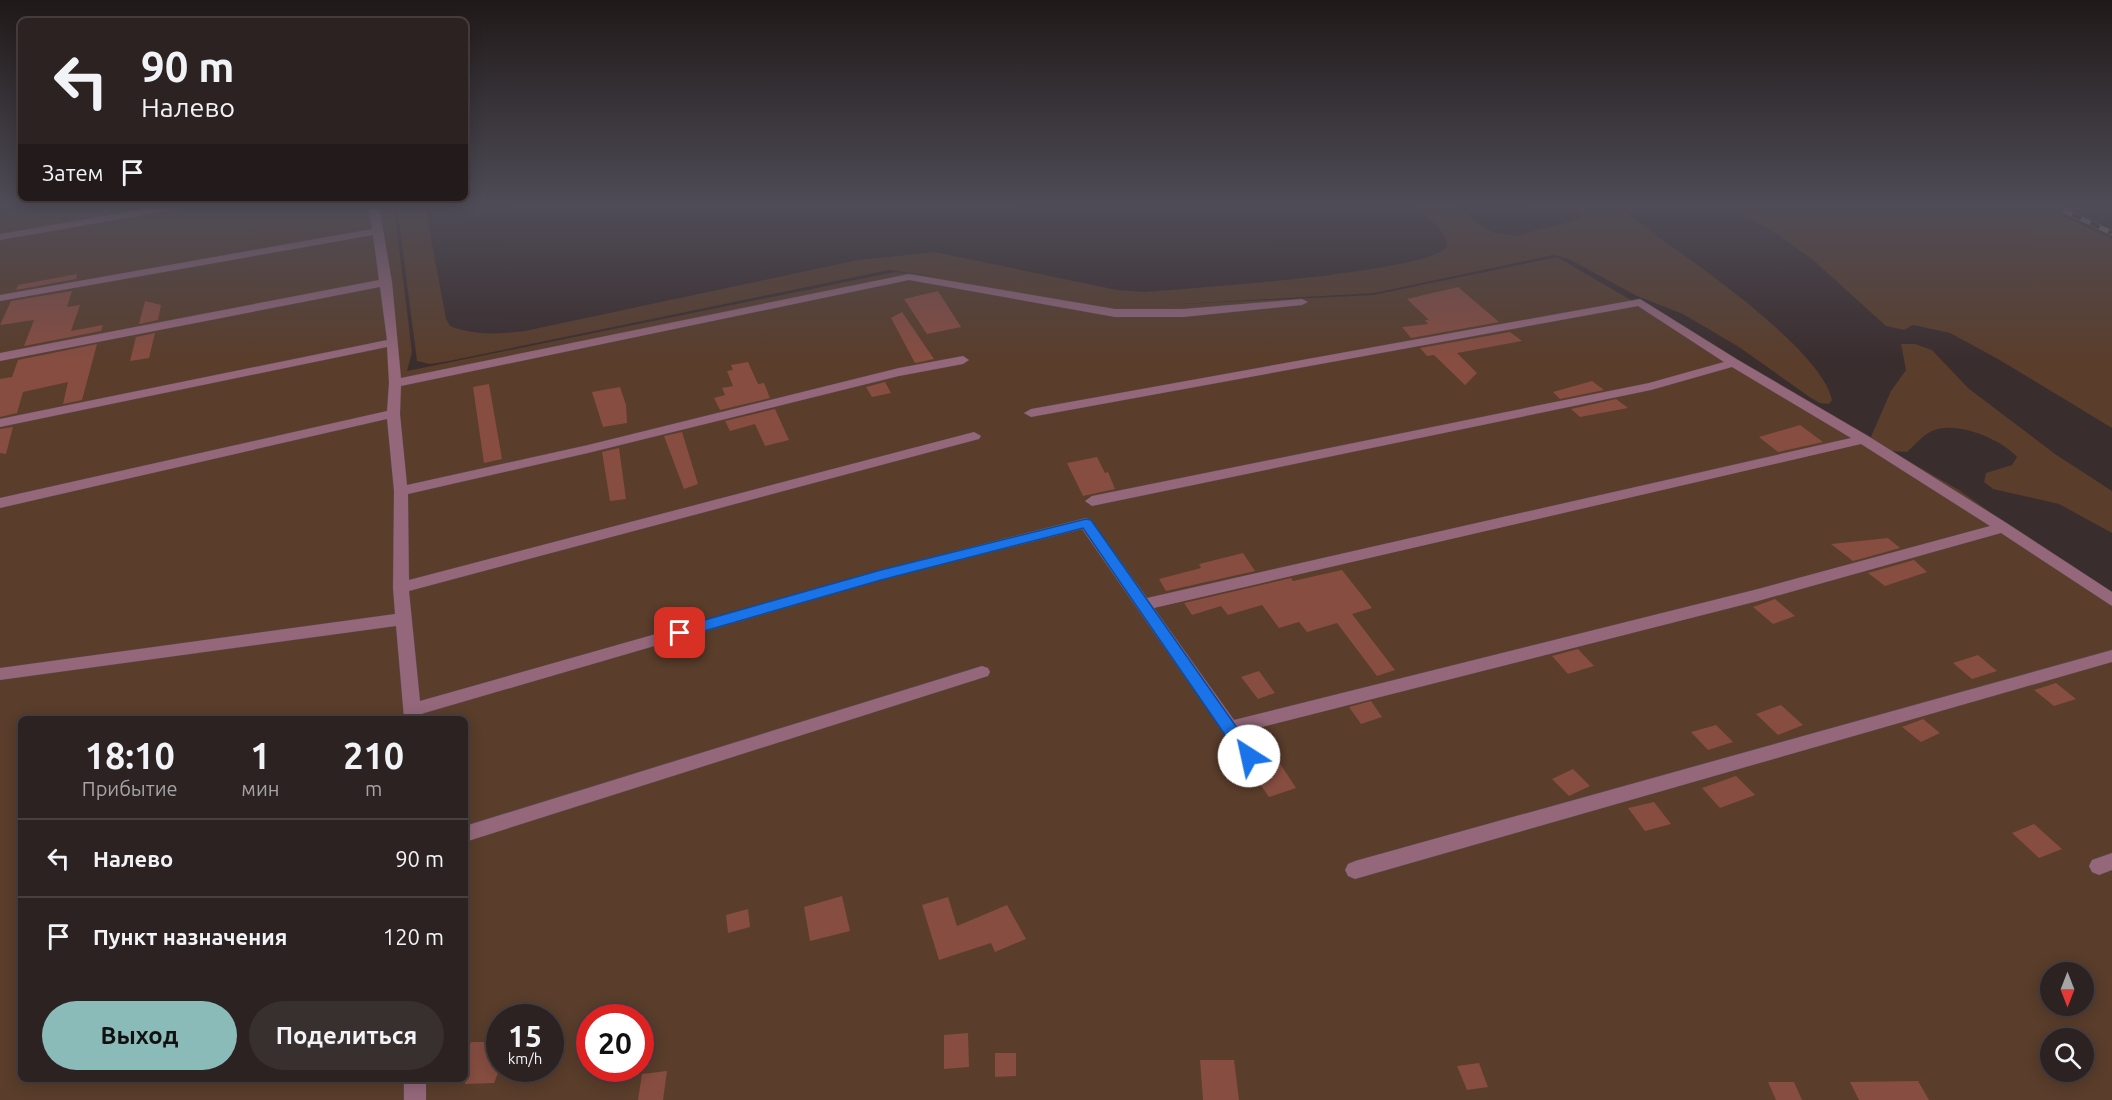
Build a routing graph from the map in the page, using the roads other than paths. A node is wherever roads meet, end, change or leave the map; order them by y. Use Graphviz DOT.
graph roads {
  1 [pos="229,257"];
  2 [pos="382,257"];
  3 [pos="386,282"];
  4 [pos="0,298"];
  5 [pos="1302,302"];
  6 [pos="393,342"];
  7 [pos="0,357"];
  8 [pos="963,360"];
  9 [pos="1734,363"];
  10 [pos="395,383"];
  11 [pos="1031,413"];
  12 [pos="393,414"];
  13 [pos="0,423"];
  14 [pos="974,436"];
  15 [pos="1863,439"];
  16 [pos="401,491"];
  17 [pos="1092,501"];
  18 [pos="0,503"];
  19 [pos="2003,527"];
  20 [pos="401,588"];
  21 [pos="2112,600"];
  22 [pos="1143,605"];
  23 [pos="404,619"];
  24 [pos="2112,656"];
  25 [pos="982,672"];
  26 [pos="0,674"];
  27 [pos="413,714"];
  28 [pos="1238,726"];
  29 [pos="1249,756"];
  30 [pos="468,833"];
  31 [pos="1355,870"];
  32 [pos="415,1082"];
  33 [pos="415,1100"];
  1 -- 4 [label="street"];
  2 -- 3 [label="street"];
  3 -- 6 [label="street"];
  3 -- 7 [label="street"];
  5 -- 10 [label="street"];
  6 -- 10 [label="street"];
  6 -- 13 [label="street"];
  8 -- 16 [label="street"];
  9 -- 11 [label="street"];
  9 -- 15 [label="street"];
  9 -- 17 [label="street"];
  10 -- 12 [label="street"];
  12 -- 16 [label="street"];
  12 -- 18 [label="street"];
  14 -- 20 [label="street"];
  15 -- 19 [label="street"];
  15 -- 22 [label="street"];
  16 -- 20 [label="street"];
  19 -- 21 [label="street"];
  19 -- 28 [label="street"];
  20 -- 23 [label="street"];
  22 -- 27 [label="street"];
  22 -- 29 [label="street"];
  23 -- 26 [label="street"];
  23 -- 27 [label="street"];
  24 -- 31 [label="street"];
  25 -- 30 [label="street"];
  32 -- 33 [label="street"];
}
